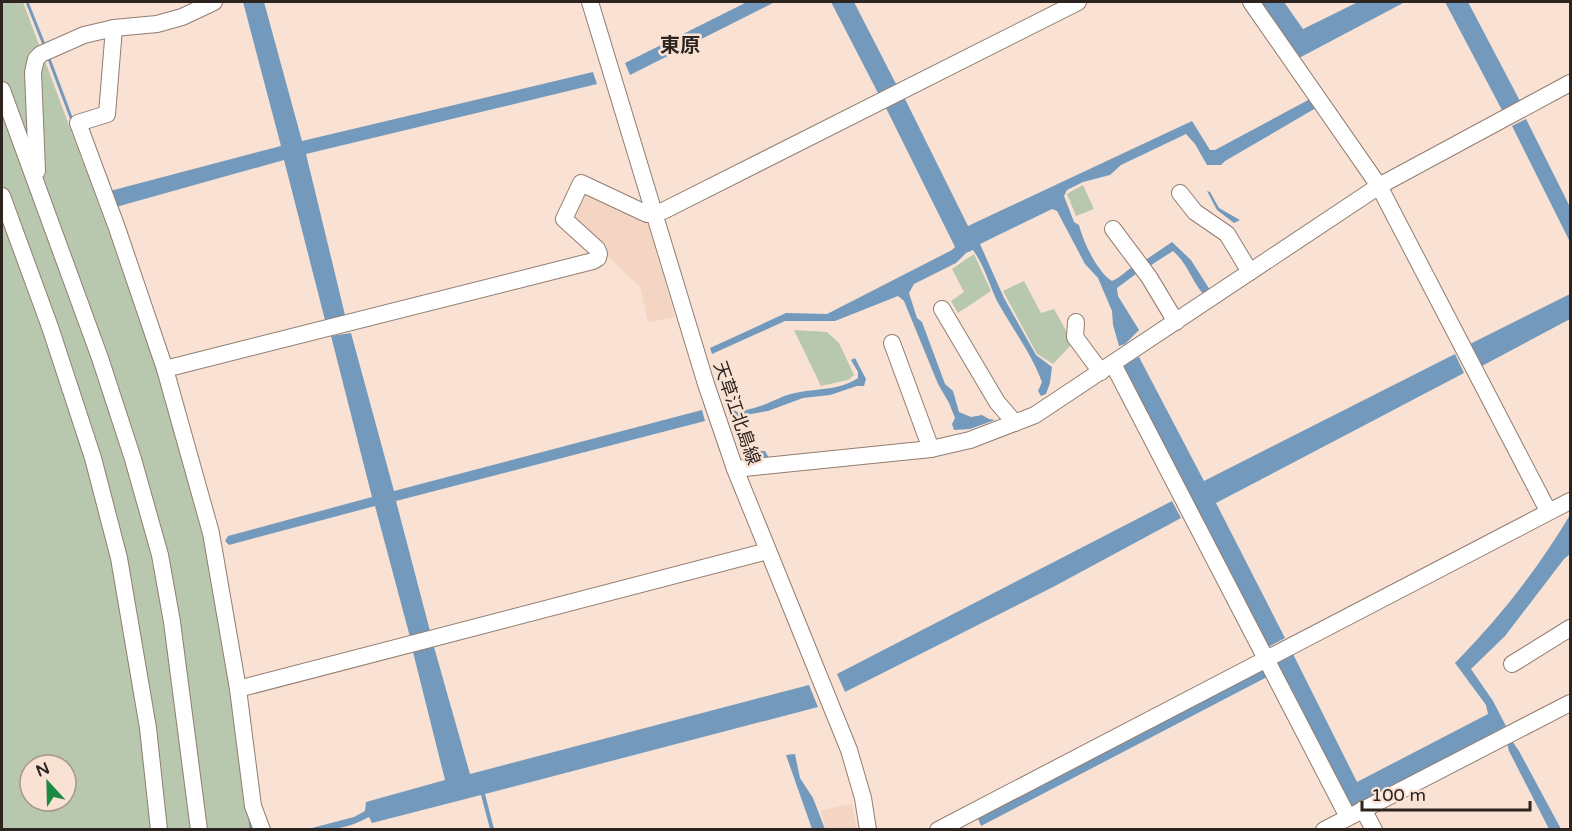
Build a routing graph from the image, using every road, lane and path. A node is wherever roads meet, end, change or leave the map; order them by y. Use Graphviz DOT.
graph roads {
  1 [pos="214,2"];
  2 [pos="590,2"];
  3 [pos="1078,2"];
  4 [pos="1251,2"];
  5 [pos="114,28"];
  6 [pos="1570,83"];
  7 [pos="2,90"];
  8 [pos="36,180"];
  9 [pos="1379,186"];
  10 [pos="1180,193"];
  11 [pos="2,196"];
  12 [pos="654,213"];
  13 [pos="1113,229"];
  14 [pos="1250,272"];
  15 [pos="942,309"];
  16 [pos="1076,322"];
  17 [pos="1176,322"];
  18 [pos="892,343"];
  19 [pos="1117,361"];
  20 [pos="165,369"];
  21 [pos="1015,423"];
  22 [pos="931,449"];
  23 [pos="735,469"];
  24 [pos="1570,501"];
  25 [pos="1550,510"];
  26 [pos="768,551"];
  27 [pos="1570,628"];
  28 [pos="1276,655"];
  29 [pos="1512,664"];
  30 [pos="238,689"];
  31 [pos="1570,703"];
  32 [pos="1363,809"];
  33 [pos="1348,817"];
  34 [pos="159,830"];
  35 [pos="199,830"];
  36 [pos="261,830"];
  37 [pos="868,830"];
  38 [pos="938,830"];
  39 [pos="1324,830"];
  40 [pos="1374,830"];
  1 -- 5 [label="street"];
  2 -- 12 [label="street, 天草江北島線"];
  3 -- 12 [label="street"];
  4 -- 9 [label="street"];
  5 -- 8 [label="street"];
  5 -- 20 [label="street"];
  6 -- 9 [label="street"];
  7 -- 8 [label="street"];
  8 -- 35 [label="street"];
  9 -- 14 [label="street"];
  9 -- 25 [label="street"];
  10 -- 14 [label="street"];
  11 -- 34 [label="street"];
  12 -- 20 [label="street"];
  12 -- 23 [label="street, 天草江北島線"];
  13 -- 17 [label="street"];
  14 -- 17 [label="street"];
  15 -- 21 [label="street"];
  16 -- 19 [label="street"];
  17 -- 19 [label="street"];
  18 -- 22 [label="street"];
  19 -- 21 [label="street"];
  19 -- 28 [label="street"];
  20 -- 30 [label="street"];
  21 -- 22 [label="street"];
  22 -- 23 [label="street"];
  23 -- 26 [label="street, 天草江北島線"];
  24 -- 25 [label="street"];
  25 -- 28 [label="street"];
  26 -- 30 [label="street"];
  26 -- 37 [label="street, 天草江北島線"];
  27 -- 29 [label="street"];
  28 -- 33 [label="street"];
  28 -- 38 [label="street"];
  30 -- 36 [label="street"];
  31 -- 32 [label="street"];
  32 -- 33 [label="street"];
  32 -- 40 [label="street"];
  33 -- 39 [label="street"];
}
